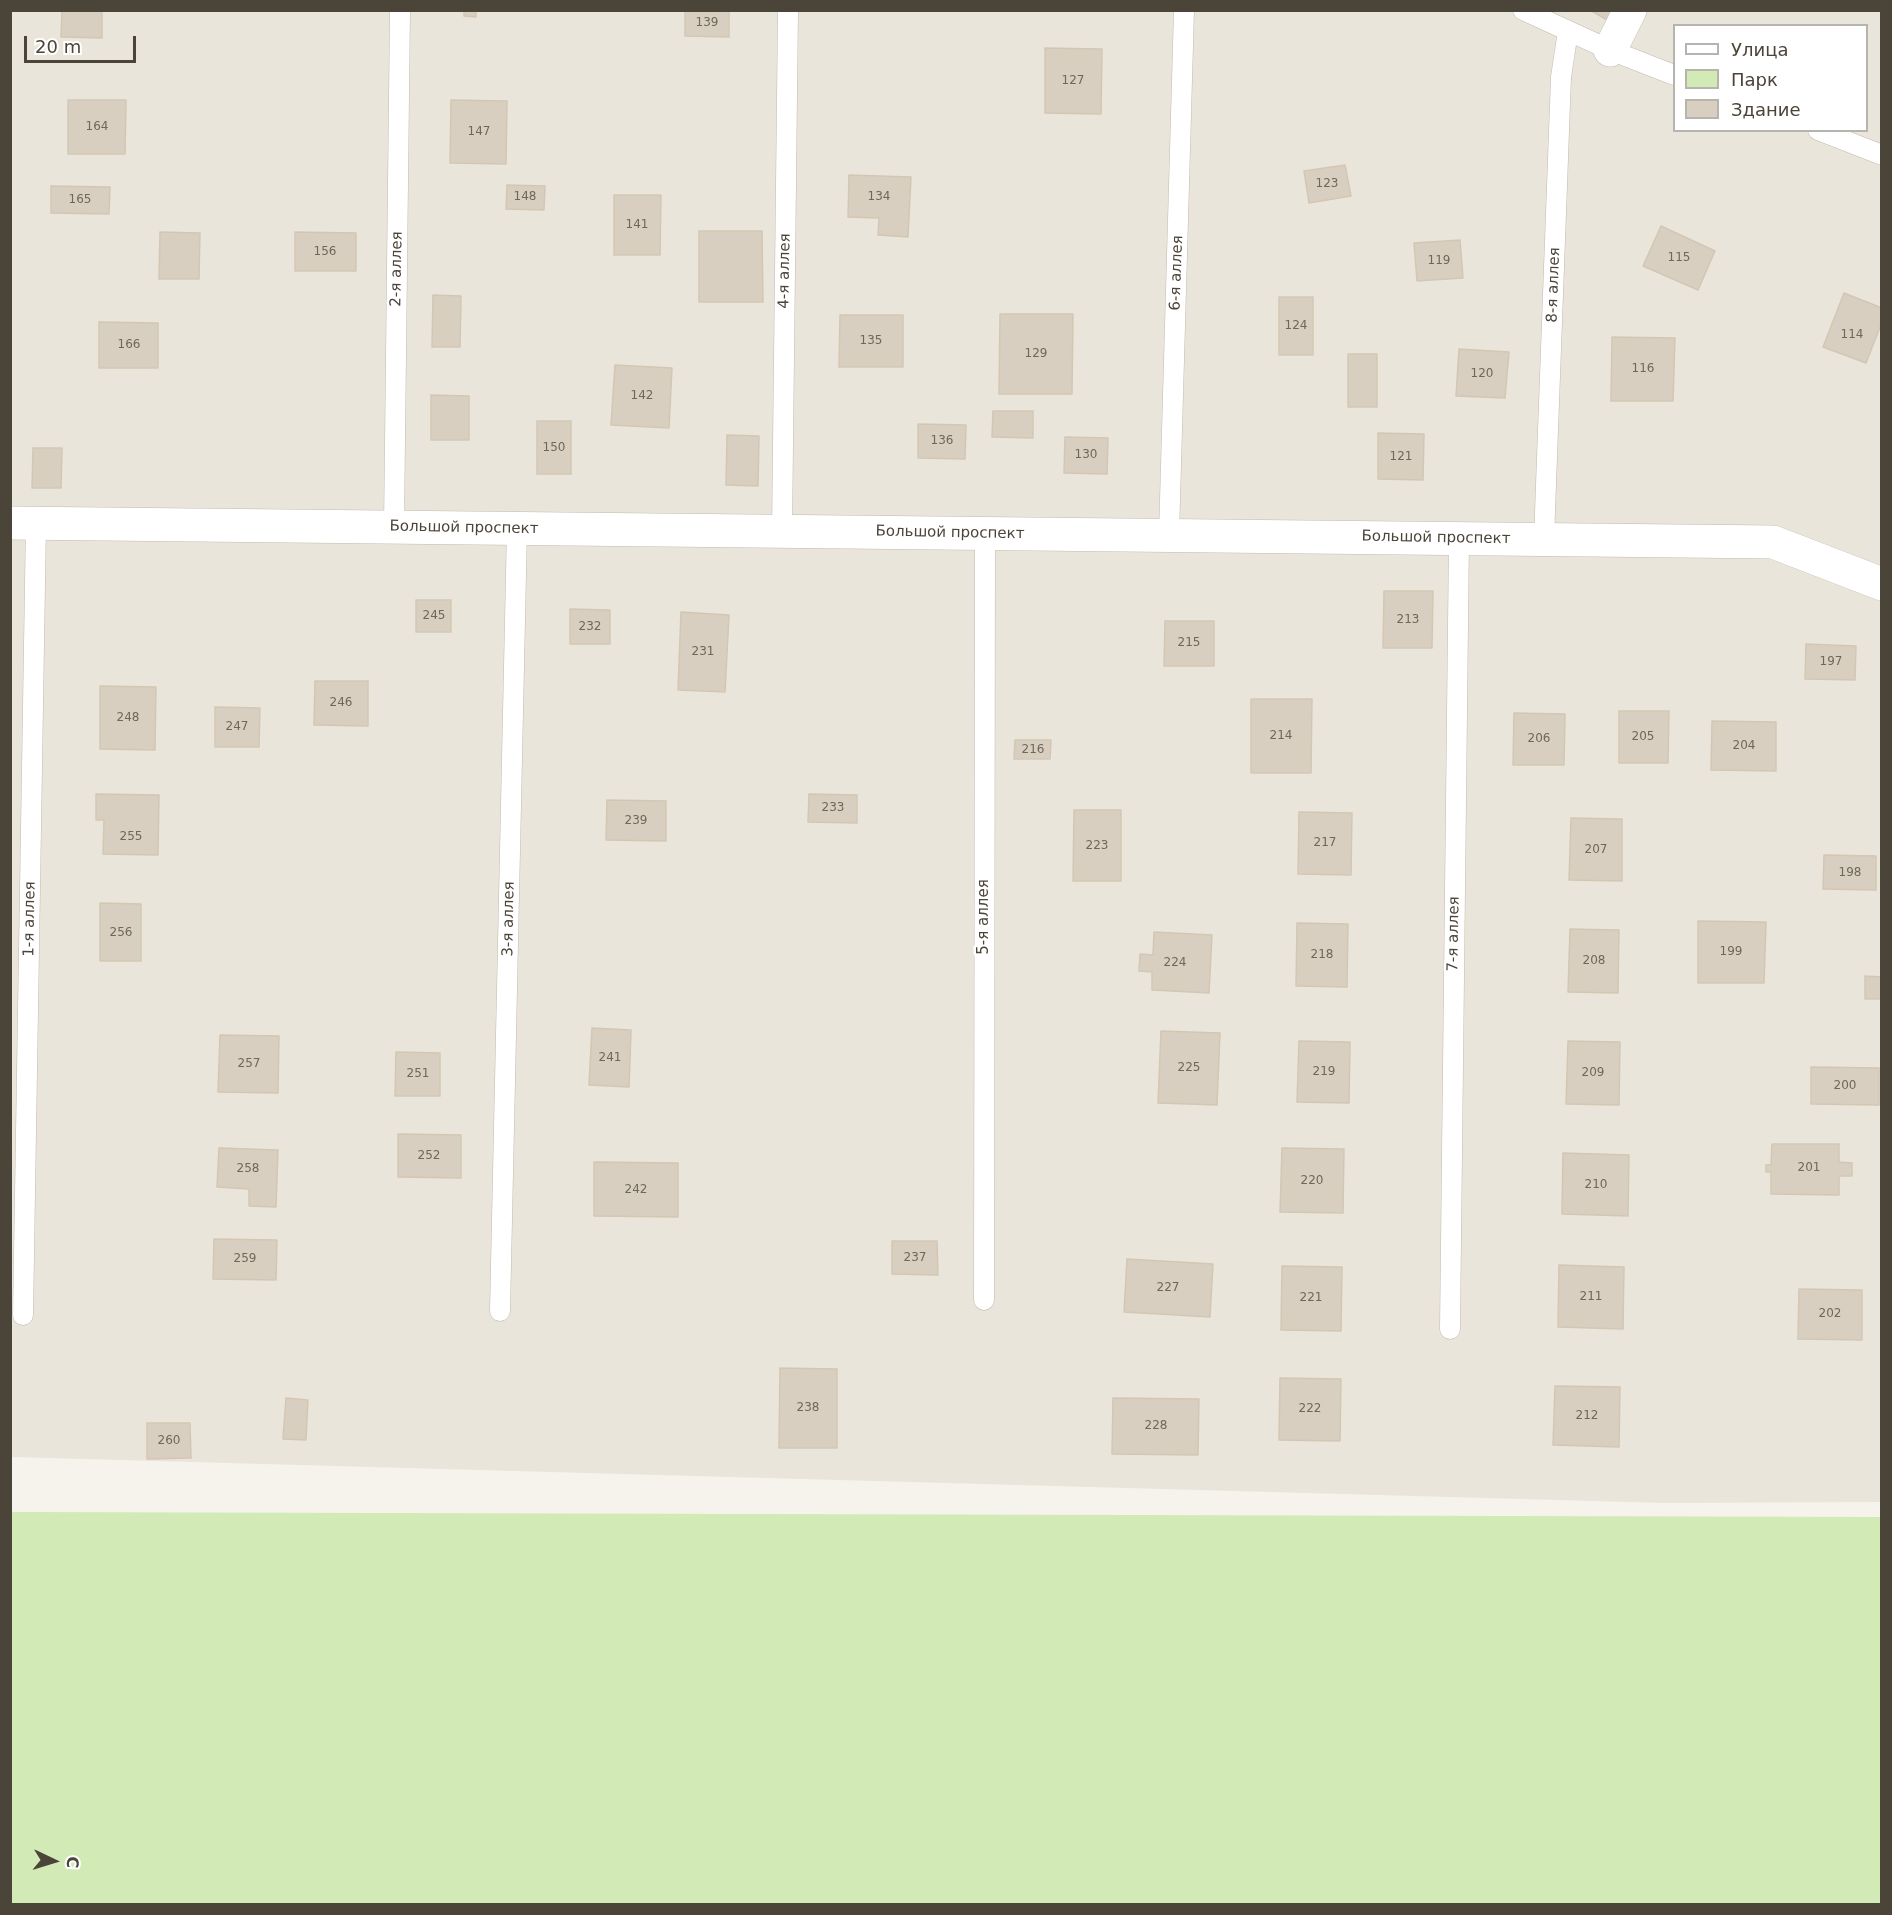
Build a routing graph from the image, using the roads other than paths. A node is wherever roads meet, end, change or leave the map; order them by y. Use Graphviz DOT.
graph roads {
  1 [pos="400,10"];
  2 [pos="788,10"];
  3 [pos="1184,10"];
  4 [pos="1523,10"];
  5 [pos="1630,10"];
  6 [pos="1568,31"];
  7 [pos="1610,50"];
  8 [pos="1673,75"];
  9 [pos="1823,132"];
  10 [pos="1881,155"];
  11 [pos="23,523"];
  12 [pos="394,527"];
  13 [pos="517,528"];
  14 [pos="782,531"];
  15 [pos="985,533"];
  16 [pos="1169,535"];
  17 [pos="1459,538"];
  18 [pos="1544,539"];
  19 [pos="1881,584"];
  20 [pos="984,1300"];
  21 [pos="500,1311"];
  22 [pos="23,1315"];
  23 [pos="1450,1329"];
  1 -- 12 [label="lane, 2-я аллея"];
  2 -- 14 [label="lane, 4-я аллея"];
  3 -- 16 [label="lane, 6-я аллея"];
  4 -- 6 [label="lane"];
  5 -- 7 [label="street"];
  6 -- 7 [label="lane"];
  6 -- 18 [label="lane, 8-я аллея"];
  7 -- 8 [label="lane"];
  9 -- 10 [label="lane"];
  11 -- 12 [label="street, Большой проспект"];
  11 -- 22 [label="lane, 1-я аллея"];
  12 -- 13 [label="street, Большой проспект"];
  13 -- 14 [label="street, Большой проспект"];
  13 -- 21 [label="lane, 3-я аллея"];
  14 -- 15 [label="street, Большой проспект"];
  15 -- 16 [label="street, Большой проспект"];
  15 -- 20 [label="lane, 5-я аллея"];
  16 -- 17 [label="street, Большой проспект"];
  17 -- 18 [label="street, Большой проспект"];
  17 -- 23 [label="lane, 7-я аллея"];
  18 -- 19 [label="street, Большой проспект"];
}
